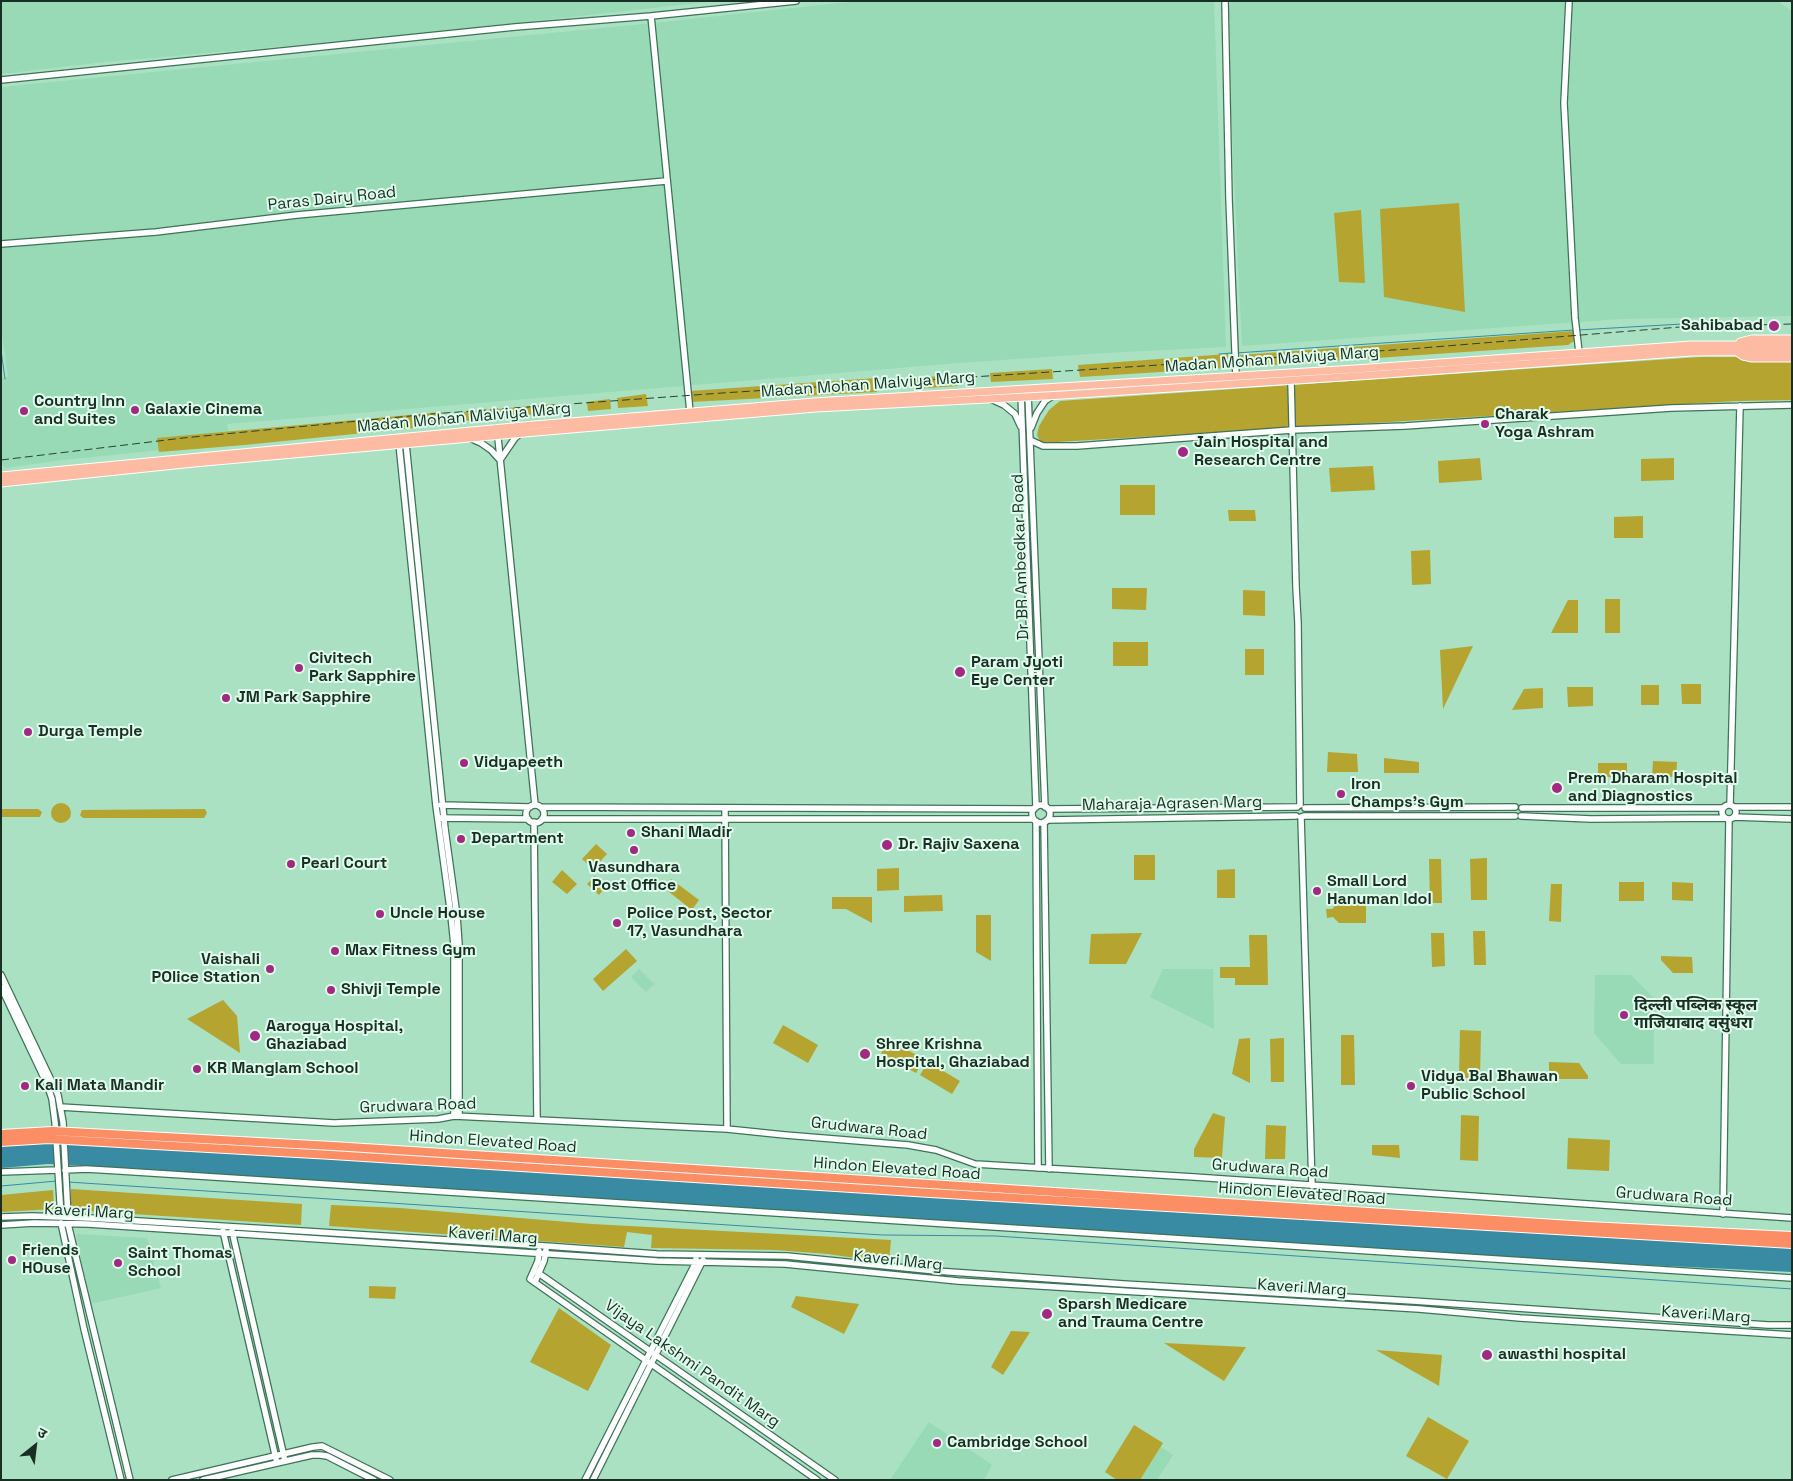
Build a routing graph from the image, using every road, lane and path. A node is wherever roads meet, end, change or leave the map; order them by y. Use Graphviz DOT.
graph roads {
  1 [pos="796,1"];
  2 [pos="1225,1"];
  3 [pos="1570,1"];
  4 [pos="651,16"];
  5 [pos="1,80"];
  6 [pos="666,180"];
  7 [pos="1,244"];
  8 [pos="1792,339"];
  9 [pos="1792,344"];
  10 [pos="1737,348"];
  11 [pos="1753,348"];
  12 [pos="1579,352"];
  13 [pos="1792,352"];
  14 [pos="1792,358"];
  15 [pos="1236,376"];
  16 [pos="1291,380"];
  17 [pos="1025,393"];
  18 [pos="1054,395"];
  19 [pos="990,399"];
  20 [pos="1792,405"];
  21 [pos="1740,406"];
  22 [pos="690,412"];
  23 [pos="1292,430"];
  24 [pos="497,432"];
  25 [pos="522,433"];
  26 [pos="1027,436"];
  27 [pos="470,438"];
  28 [pos="402,444"];
  29 [pos="500,460"];
  30 [pos="1,476"];
  31 [pos="1,483"];
  32 [pos="439,805"];
  33 [pos="535,806"];
  34 [pos="1732,806"];
  35 [pos="1301,807"];
  36 [pos="1792,807"];
  37 [pos="725,808"];
  38 [pos="1035,808"];
  39 [pos="1046,808"];
  40 [pos="1518,808"];
  41 [pos="1723,808"];
  42 [pos="1300,816"];
  43 [pos="1518,816"];
  44 [pos="441,818"];
  45 [pos="1729,818"];
  46 [pos="528,819"];
  47 [pos="542,819"];
  48 [pos="725,819"];
  49 [pos="1792,819"];
  50 [pos="1035,820"];
  51 [pos="1046,821"];
  52 [pos="534,822"];
  53 [pos="1,975"];
  54 [pos="1,987"];
  55 [pos="60,1108"];
  56 [pos="456,1116"];
  57 [pos="537,1120"];
  58 [pos="726,1129"];
  59 [pos="1,1134"];
  60 [pos="1,1142"];
  61 [pos="1038,1168"];
  62 [pos="1048,1169"];
  63 [pos="57,1171"];
  64 [pos="65,1171"];
  65 [pos="1,1172"];
  66 [pos="1312,1186"];
  67 [pos="1724,1214"];
  68 [pos="1,1217"];
  69 [pos="1792,1218"];
  70 [pos="61,1220"];
  71 [pos="68,1220"];
  72 [pos="1,1225"];
  73 [pos="221,1226"];
  74 [pos="231,1227"];
  75 [pos="223,1233"];
  76 [pos="232,1234"];
  77 [pos="385,1236"];
  78 [pos="1792,1236"];
  79 [pos="385,1243"];
  80 [pos="1792,1244"];
  81 [pos="539,1246"];
  82 [pos="546,1246"];
  83 [pos="539,1253"];
  84 [pos="546,1254"];
  85 [pos="696,1255"];
  86 [pos="704,1255"];
  87 [pos="696,1262"];
  88 [pos="703,1262"];
  89 [pos="537,1271"];
  90 [pos="1792,1278"];
  91 [pos="1520,1308"];
  92 [pos="1520,1318"];
  93 [pos="1792,1324"];
  94 [pos="1792,1335"];
  95 [pos="653,1353"];
  96 [pos="649,1362"];
  97 [pos="284,1454"];
  98 [pos="276,1456"];
  99 [pos="285,1461"];
  100 [pos="278,1463"];
  101 [pos="121,1480"];
  102 [pos="130,1480"];
  103 [pos="172,1480"];
  104 [pos="203,1480"];
  105 [pos="374,1480"];
  106 [pos="390,1480"];
  107 [pos="585,1480"];
  108 [pos="592,1480"];
  109 [pos="817,1480"];
  110 [pos="834,1480"];
  1 -- 4 [label="street"];
  2 -- 15 [label="street"];
  3 -- 12 [label="street"];
  4 -- 5 [label="street"];
  4 -- 6 [label="street"];
  6 -- 7 [label="street, Paras Dairy Road"];
  6 -- 22 [label="street"];
  8 -- 10 [label="main road"];
  9 -- 11 [label="main road"];
  10 -- 11 [label="main road"];
  10 -- 12 [label="main road, Madan Mohan Malviya Marg"];
  10 -- 14 [label="main road"];
  10 -- 16 [label="main road, Madan Mohan Malviya Marg"];
  11 -- 13 [label="main road"];
  12 -- 15 [label="main road, Madan Mohan Malviya Marg"];
  15 -- 17 [label="main road, Madan Mohan Malviya Marg"];
  16 -- 18 [label="main road, Madan Mohan Malviya Marg"];
  16 -- 23 [label="street"];
  17 -- 18 [label="main road, Madan Mohan Malviya Marg"];
  17 -- 19 [label="main road, Madan Mohan Malviya Marg"];
  17 -- 22 [label="main road, Madan Mohan Malviya Marg"];
  17 -- 26 [label="street, Dr BR Ambedkar Road"];
  18 -- 26 [label="street"];
  19 -- 25 [label="main road, Madan Mohan Malviya Marg"];
  19 -- 26 [label="street"];
  20 -- 21 [label="street"];
  21 -- 23 [label="street"];
  21 -- 34 [label="street"];
  22 -- 24 [label="main road, Madan Mohan Malviya Marg"];
  23 -- 26 [label="street"];
  23 -- 35 [label="street"];
  24 -- 25 [label="main road, Madan Mohan Malviya Marg"];
  24 -- 27 [label="main road, Madan Mohan Malviya Marg"];
  24 -- 29 [label="street"];
  24 -- 30 [label="main road, Madan Mohan Malviya Marg"];
  25 -- 29 [label="street"];
  26 -- 38 [label="street, Dr BR Ambedkar Road"];
  26 -- 39 [label="street, Dr BR Ambedkar Road"];
  27 -- 28 [label="main road, Madan Mohan Malviya Marg"];
  27 -- 29 [label="street"];
  28 -- 31 [label="main road, Madan Mohan Malviya Marg"];
  28 -- 32 [label="street"];
  29 -- 33 [label="street"];
  32 -- 33 [label="street"];
  32 -- 44 [label="street"];
  33 -- 37 [label="street"];
  33 -- 46 [label="street"];
  33 -- 47 [label="street"];
  34 -- 36 [label="street"];
  34 -- 41 [label="street"];
  34 -- 45 [label="street"];
  35 -- 39 [label="street, Maharaja Agrasen Marg"];
  35 -- 40 [label="street, Maharaja Agrasen Marg"];
  35 -- 42 [label="street"];
  35 -- 42 [label="street"];
  37 -- 38 [label="street"];
  37 -- 48 [label="street"];
  38 -- 39 [label="street"];
  38 -- 50 [label="street"];
  39 -- 51 [label="street"];
  40 -- 41 [label="street, Maharaja Agrasen Marg"];
  40 -- 43 [label="street"];
  40 -- 43 [label="street"];
  41 -- 45 [label="street"];
  42 -- 43 [label="street, Maharaja Agrasen Marg"];
  42 -- 51 [label="street, Maharaja Agrasen Marg"];
  42 -- 66 [label="street"];
  43 -- 45 [label="street, Maharaja Agrasen Marg"];
  44 -- 46 [label="street"];
  44 -- 56 [label="street"];
  45 -- 49 [label="street, Maharaja Agrasen Marg"];
  45 -- 67 [label="street"];
  46 -- 52 [label="street"];
  47 -- 48 [label="street"];
  47 -- 52 [label="street"];
  48 -- 50 [label="street"];
  48 -- 58 [label="street"];
  50 -- 51 [label="street"];
  50 -- 61 [label="street"];
  51 -- 62 [label="street"];
  52 -- 57 [label="street"];
  53 -- 55 [label="street"];
  54 -- 63 [label="street, bridge"];
  55 -- 56 [label="street, Grudwara Road"];
  55 -- 64 [label="street, bridge"];
  56 -- 57 [label="street, Grudwara Road"];
  57 -- 58 [label="street, Grudwara Road"];
  58 -- 61 [label="street, Grudwara Road"];
  59 -- 78 [label="highway, Hindon Elevated Road, bridge"];
  60 -- 80 [label="highway, Hindon Elevated Road, bridge"];
  61 -- 62 [label="street, Grudwara Road"];
  62 -- 66 [label="street, Grudwara Road"];
  63 -- 65 [label="street"];
  63 -- 70 [label="street"];
  64 -- 71 [label="street"];
  64 -- 90 [label="street"];
  66 -- 67 [label="street, Grudwara Road"];
  67 -- 69 [label="street, Grudwara Road"];
  68 -- 70 [label="street, Kaveri Marg"];
  70 -- 71 [label="street, Kaveri Marg"];
  70 -- 72 [label="street, Kaveri Marg"];
  70 -- 101 [label="street"];
  71 -- 73 [label="street, Kaveri Marg"];
  71 -- 75 [label="street, Kaveri Marg"];
  71 -- 102 [label="street"];
  73 -- 74 [label="street, Kaveri Marg"];
  73 -- 75 [label="street"];
  74 -- 76 [label="street"];
  74 -- 77 [label="street, Kaveri Marg"];
  75 -- 76 [label="street, Kaveri Marg"];
  75 -- 98 [label="street"];
  76 -- 79 [label="street, Kaveri Marg"];
  76 -- 97 [label="street"];
  77 -- 79 [label="street"];
  77 -- 81 [label="street, Kaveri Marg"];
  79 -- 83 [label="street, Kaveri Marg"];
  81 -- 82 [label="street, Kaveri Marg"];
  81 -- 83 [label="street"];
  82 -- 84 [label="street"];
  82 -- 85 [label="street, Kaveri Marg"];
  83 -- 84 [label="street, Kaveri Marg"];
  83 -- 89 [label="street"];
  84 -- 87 [label="street, Kaveri Marg"];
  84 -- 89 [label="street"];
  85 -- 86 [label="street, Kaveri Marg"];
  85 -- 87 [label="street"];
  86 -- 88 [label="street"];
  86 -- 91 [label="street, Kaveri Marg"];
  87 -- 88 [label="street, Kaveri Marg"];
  87 -- 95 [label="street"];
  88 -- 92 [label="street, Kaveri Marg"];
  88 -- 95 [label="street"];
  89 -- 95 [label="street, Vijaya Lakshmi Pandit Marg"];
  89 -- 96 [label="street, Vijaya Lakshmi Pandit Marg"];
  91 -- 92 [label="street"];
  91 -- 93 [label="street, Kaveri Marg"];
  92 -- 94 [label="street, Kaveri Marg"];
  95 -- 96 [label="street"];
  95 -- 110 [label="street, Vijaya Lakshmi Pandit Marg"];
  96 -- 107 [label="street"];
  96 -- 108 [label="street"];
  96 -- 109 [label="street, Vijaya Lakshmi Pandit Marg"];
  97 -- 98 [label="street"];
  97 -- 99 [label="street"];
  97 -- 106 [label="street"];
  98 -- 100 [label="street"];
  98 -- 103 [label="street"];
  99 -- 100 [label="street"];
  99 -- 105 [label="street"];
  100 -- 104 [label="street"];
}
